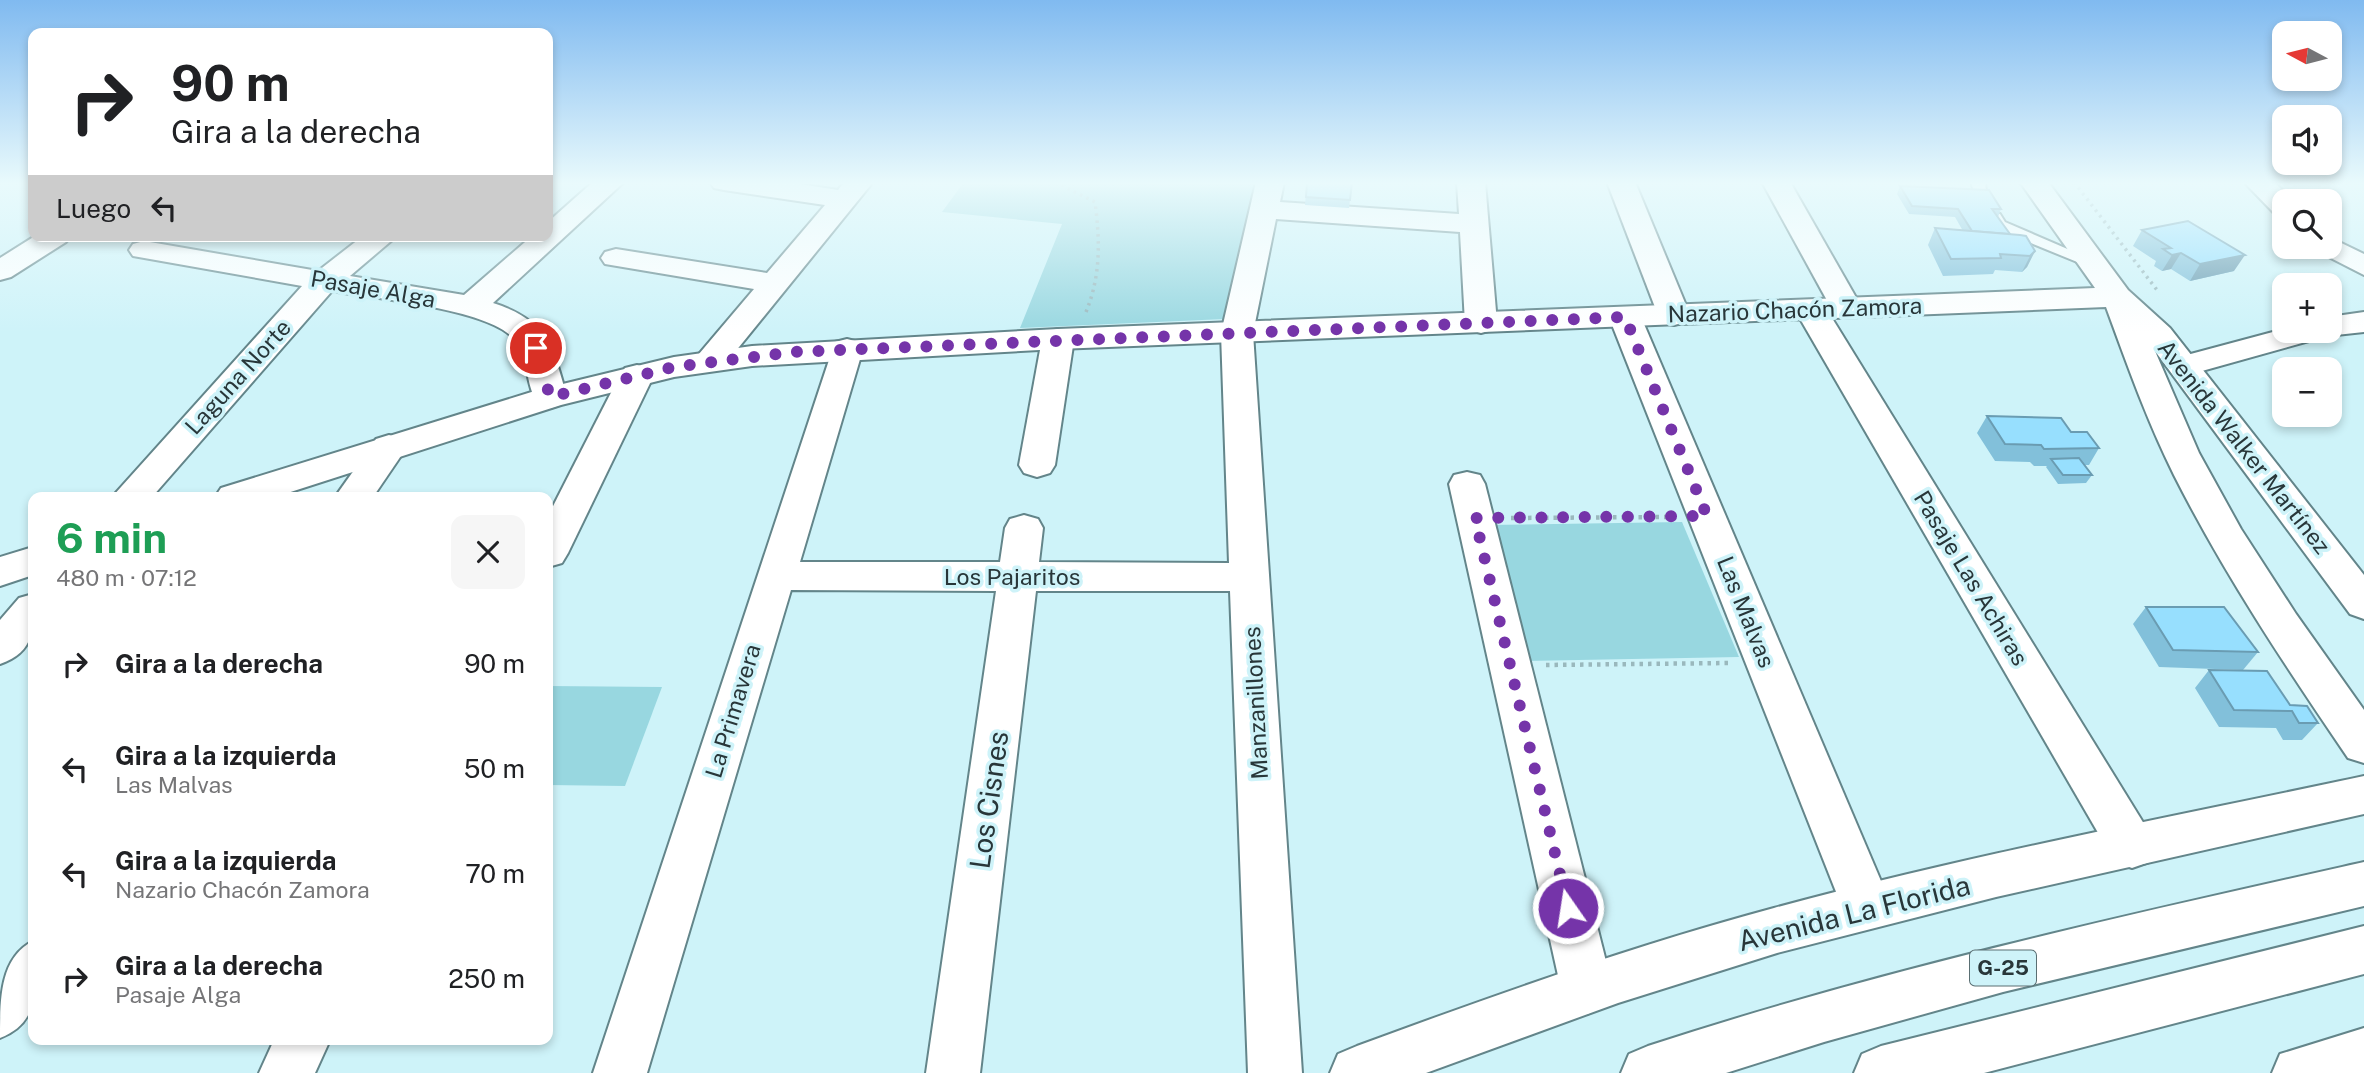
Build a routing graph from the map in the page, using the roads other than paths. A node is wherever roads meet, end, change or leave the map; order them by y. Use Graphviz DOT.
graph roads {
  1 [pos="818,232"];
  2 [pos="1259,232"];
  3 [pos="1475,232"];
  4 [pos="1641,232"];
  5 [pos="1797,232"];
  6 [pos="2016,232"];
  7 [pos="2070,232"];
  8 [pos="0,242"];
  9 [pos="46,242"];
  10 [pos="374,242"];
  11 [pos="543,242"];
  12 [pos="144,250"];
  13 [pos="2342,253"];
  14 [pos="616,258"];
  15 [pos="2092,263"];
  16 [pos="2364,266"];
  17 [pos="0,271"];
  18 [pos="324,281"];
  19 [pos="775,283"];
  20 [pos="2118,297"];
  21 [pos="471,306"];
  22 [pos="1828,309"];
  23 [pos="1674,315"];
  24 [pos="1625,317"];
  25 [pos="1481,323"];
  26 [pos="2343,328"];
  27 [pos="1237,333"];
  28 [pos="1066,339"];
  29 [pos="848,349"];
  30 [pos="710,361"];
  31 [pos="2184,366"];
  32 [pos="637,375"];
  33 [pos="550,397"];
  34 [pos="388,447"];
  35 [pos="1037,465"];
  36 [pos="135,492"];
  37 [pos="248,492"];
  38 [pos="357,492"];
  39 [pos="1471,501"];
  40 [pos="1024,528"];
  41 [pos="553,543"];
  42 [pos="28,563"];
  43 [pos="0,572"];
  44 [pos="776,576"];
  45 [pos="1018,577"];
  46 [pos="1249,577"];
  47 [pos="2364,604"];
  48 [pos="28,615"];
  49 [pos="0,648"];
  50 [pos="2364,745"];
  51 [pos="2364,795"];
  52 [pos="2132,847"];
  53 [pos="2364,884"];
  54 [pos="1867,907"];
  55 [pos="2364,950"];
  56 [pos="28,972"];
  57 [pos="1587,989"];
  58 [pos="0,1013"];
  59 [pos="300,1045"];
  60 [pos="2364,1055"];
  61 [pos="286,1073"];
  62 [pos="620,1073"];
  63 [pos="953,1073"];
  64 [pos="1275,1073"];
  65 [pos="1357,1073"];
  66 [pos="1648,1073"];
  67 [pos="1881,1073"];
  68 [pos="2299,1073"];
  1 -- 19 [label="street"];
  2 -- 27 [label="street, Manzanillones"];
  3 -- 25 [label="street"];
  4 -- 23 [label="street"];
  5 -- 22 [label="street, Pasaje Las Achiras"];
  6 -- 15 [label="lane"];
  7 -- 15 [label="street, Avenida Walker Martínez"];
  8 -- 9 [label="street"];
  9 -- 17 [label="street"];
  10 -- 18 [label="street, Laguna Norte"];
  11 -- 21 [label="street"];
  12 -- 18 [label="street, Pasaje Alga"];
  13 -- 16 [label="street"];
  14 -- 19 [label="street"];
  15 -- 20 [label="street, Avenida Walker Martínez"];
  18 -- 21 [label="street, Pasaje Alga"];
  18 -- 36 [label="street, Laguna Norte"];
  19 -- 30 [label="street"];
  20 -- 22 [label="street, Nazario Chacón Zamora"];
  20 -- 31 [label="street, Avenida Walker Martínez"];
  20 -- 50 [label="street, Avenida Walker Martínez"];
  21 -- 33 [label="street, Pasaje Alga"];
  22 -- 23 [label="street, Nazario Chacón Zamora"];
  22 -- 52 [label="street, Pasaje Las Achiras"];
  23 -- 24 [label="street, Nazario Chacón Zamora"];
  24 -- 25 [label="street, Nazario Chacón Zamora"];
  24 -- 54 [label="street, Las Malvas"];
  25 -- 27 [label="street, Nazario Chacón Zamora"];
  26 -- 31 [label="street"];
  27 -- 28 [label="street, Nazario Chacón Zamora"];
  27 -- 46 [label="street, Manzanillones"];
  28 -- 29 [label="street, Nazario Chacón Zamora"];
  28 -- 35 [label="street"];
  29 -- 30 [label="street, Nazario Chacón Zamora"];
  29 -- 44 [label="street, La Primavera"];
  30 -- 32 [label="street, Nazario Chacón Zamora"];
  31 -- 47 [label="street, Avenida Walker Martínez"];
  32 -- 33 [label="street, Nazario Chacón Zamora"];
  32 -- 41 [label="street"];
  33 -- 34 [label="street, Nazario Chacón Zamora"];
  34 -- 37 [label="street, Nazario Chacón Zamora"];
  34 -- 38 [label="street"];
  39 -- 57 [label="street"];
  40 -- 45 [label="street, Los Cisnes"];
  42 -- 43 [label="street"];
  44 -- 45 [label="street, Los Pajaritos"];
  44 -- 62 [label="street, La Primavera"];
  45 -- 46 [label="street, Los Pajaritos"];
  45 -- 63 [label="street, Los Cisnes"];
  46 -- 64 [label="street, Manzanillones"];
  48 -- 49 [label="street"];
  51 -- 52 [label="street, Avenida La Florida"];
  52 -- 54 [label="street, Avenida La Florida"];
  53 -- 66 [label="street, G-25"];
  54 -- 57 [label="street, Avenida La Florida"];
  55 -- 67 [label="street"];
  56 -- 58 [label="street"];
  57 -- 65 [label="street, Avenida La Florida"];
  59 -- 61 [label="street"];
  60 -- 68 [label="street"];
}
